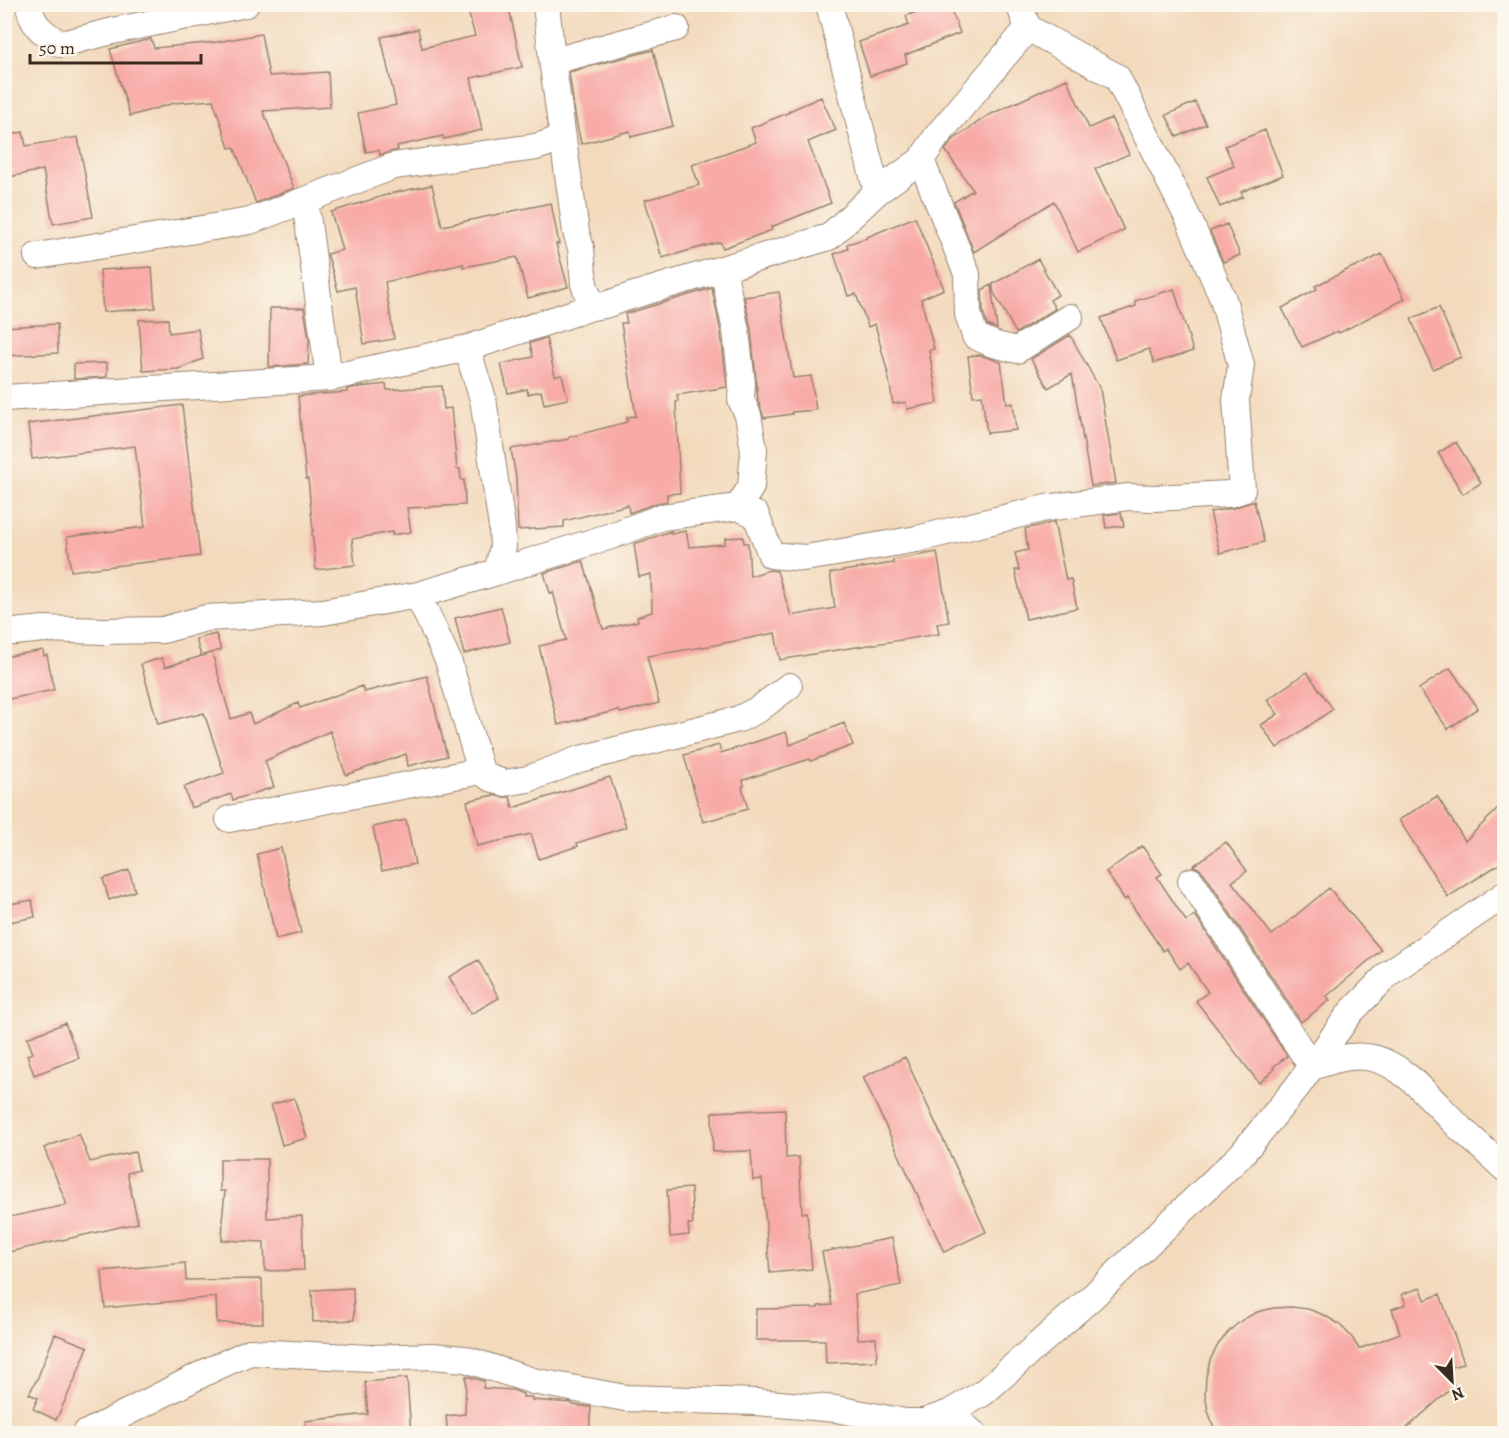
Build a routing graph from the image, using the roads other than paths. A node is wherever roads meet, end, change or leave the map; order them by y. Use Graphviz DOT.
graph roads {
  1 [pos="29,4"];
  2 [pos="246,4"];
  3 [pos="546,4"];
  4 [pos="829,4"];
  5 [pos="1024,16"];
  6 [pos="676,28"];
  7 [pos="553,68"];
  8 [pos="563,138"];
  9 [pos="921,160"];
  10 [pos="877,192"];
  11 [pos="305,200"];
  12 [pos="37,256"];
  13 [pos="723,269"];
  14 [pos="592,307"];
  15 [pos="1070,317"];
  16 [pos="468,348"];
  17 [pos="329,378"];
  18 [pos="4,398"];
  19 [pos="738,507"];
  20 [pos="497,572"];
  21 [pos="418,595"];
  22 [pos="4,633"];
  23 [pos="789,686"];
  24 [pos="481,771"];
  25 [pos="229,819"];
  26 [pos="1191,881"];
  27 [pos="1504,895"];
  28 [pos="1312,1067"];
  29 [pos="1504,1168"];
  30 [pos="949,1413"];
  31 [pos="922,1428"];
  32 [pos="86,1434"];
  33 [pos="974,1434"];
  1 -- 2 [label="street"];
  3 -- 7 [label="street"];
  4 -- 10 [label="street"];
  5 -- 9 [label="street"];
  5 -- 19 [label="street"];
  6 -- 7 [label="street"];
  7 -- 8 [label="street"];
  8 -- 11 [label="street"];
  8 -- 14 [label="street"];
  9 -- 10 [label="street"];
  9 -- 15 [label="street"];
  10 -- 13 [label="street"];
  11 -- 12 [label="street"];
  11 -- 17 [label="street"];
  13 -- 14 [label="street"];
  13 -- 19 [label="street"];
  14 -- 16 [label="street"];
  16 -- 17 [label="street"];
  16 -- 20 [label="street"];
  17 -- 18 [label="street"];
  19 -- 20 [label="street"];
  20 -- 21 [label="street"];
  21 -- 22 [label="street"];
  21 -- 24 [label="street"];
  23 -- 24 [label="street"];
  24 -- 25 [label="street"];
  26 -- 28 [label="street"];
  27 -- 28 [label="street"];
  28 -- 29 [label="street"];
  28 -- 30 [label="street"];
  30 -- 31 [label="street"];
  30 -- 33 [label="street"];
  31 -- 32 [label="street"];
}
